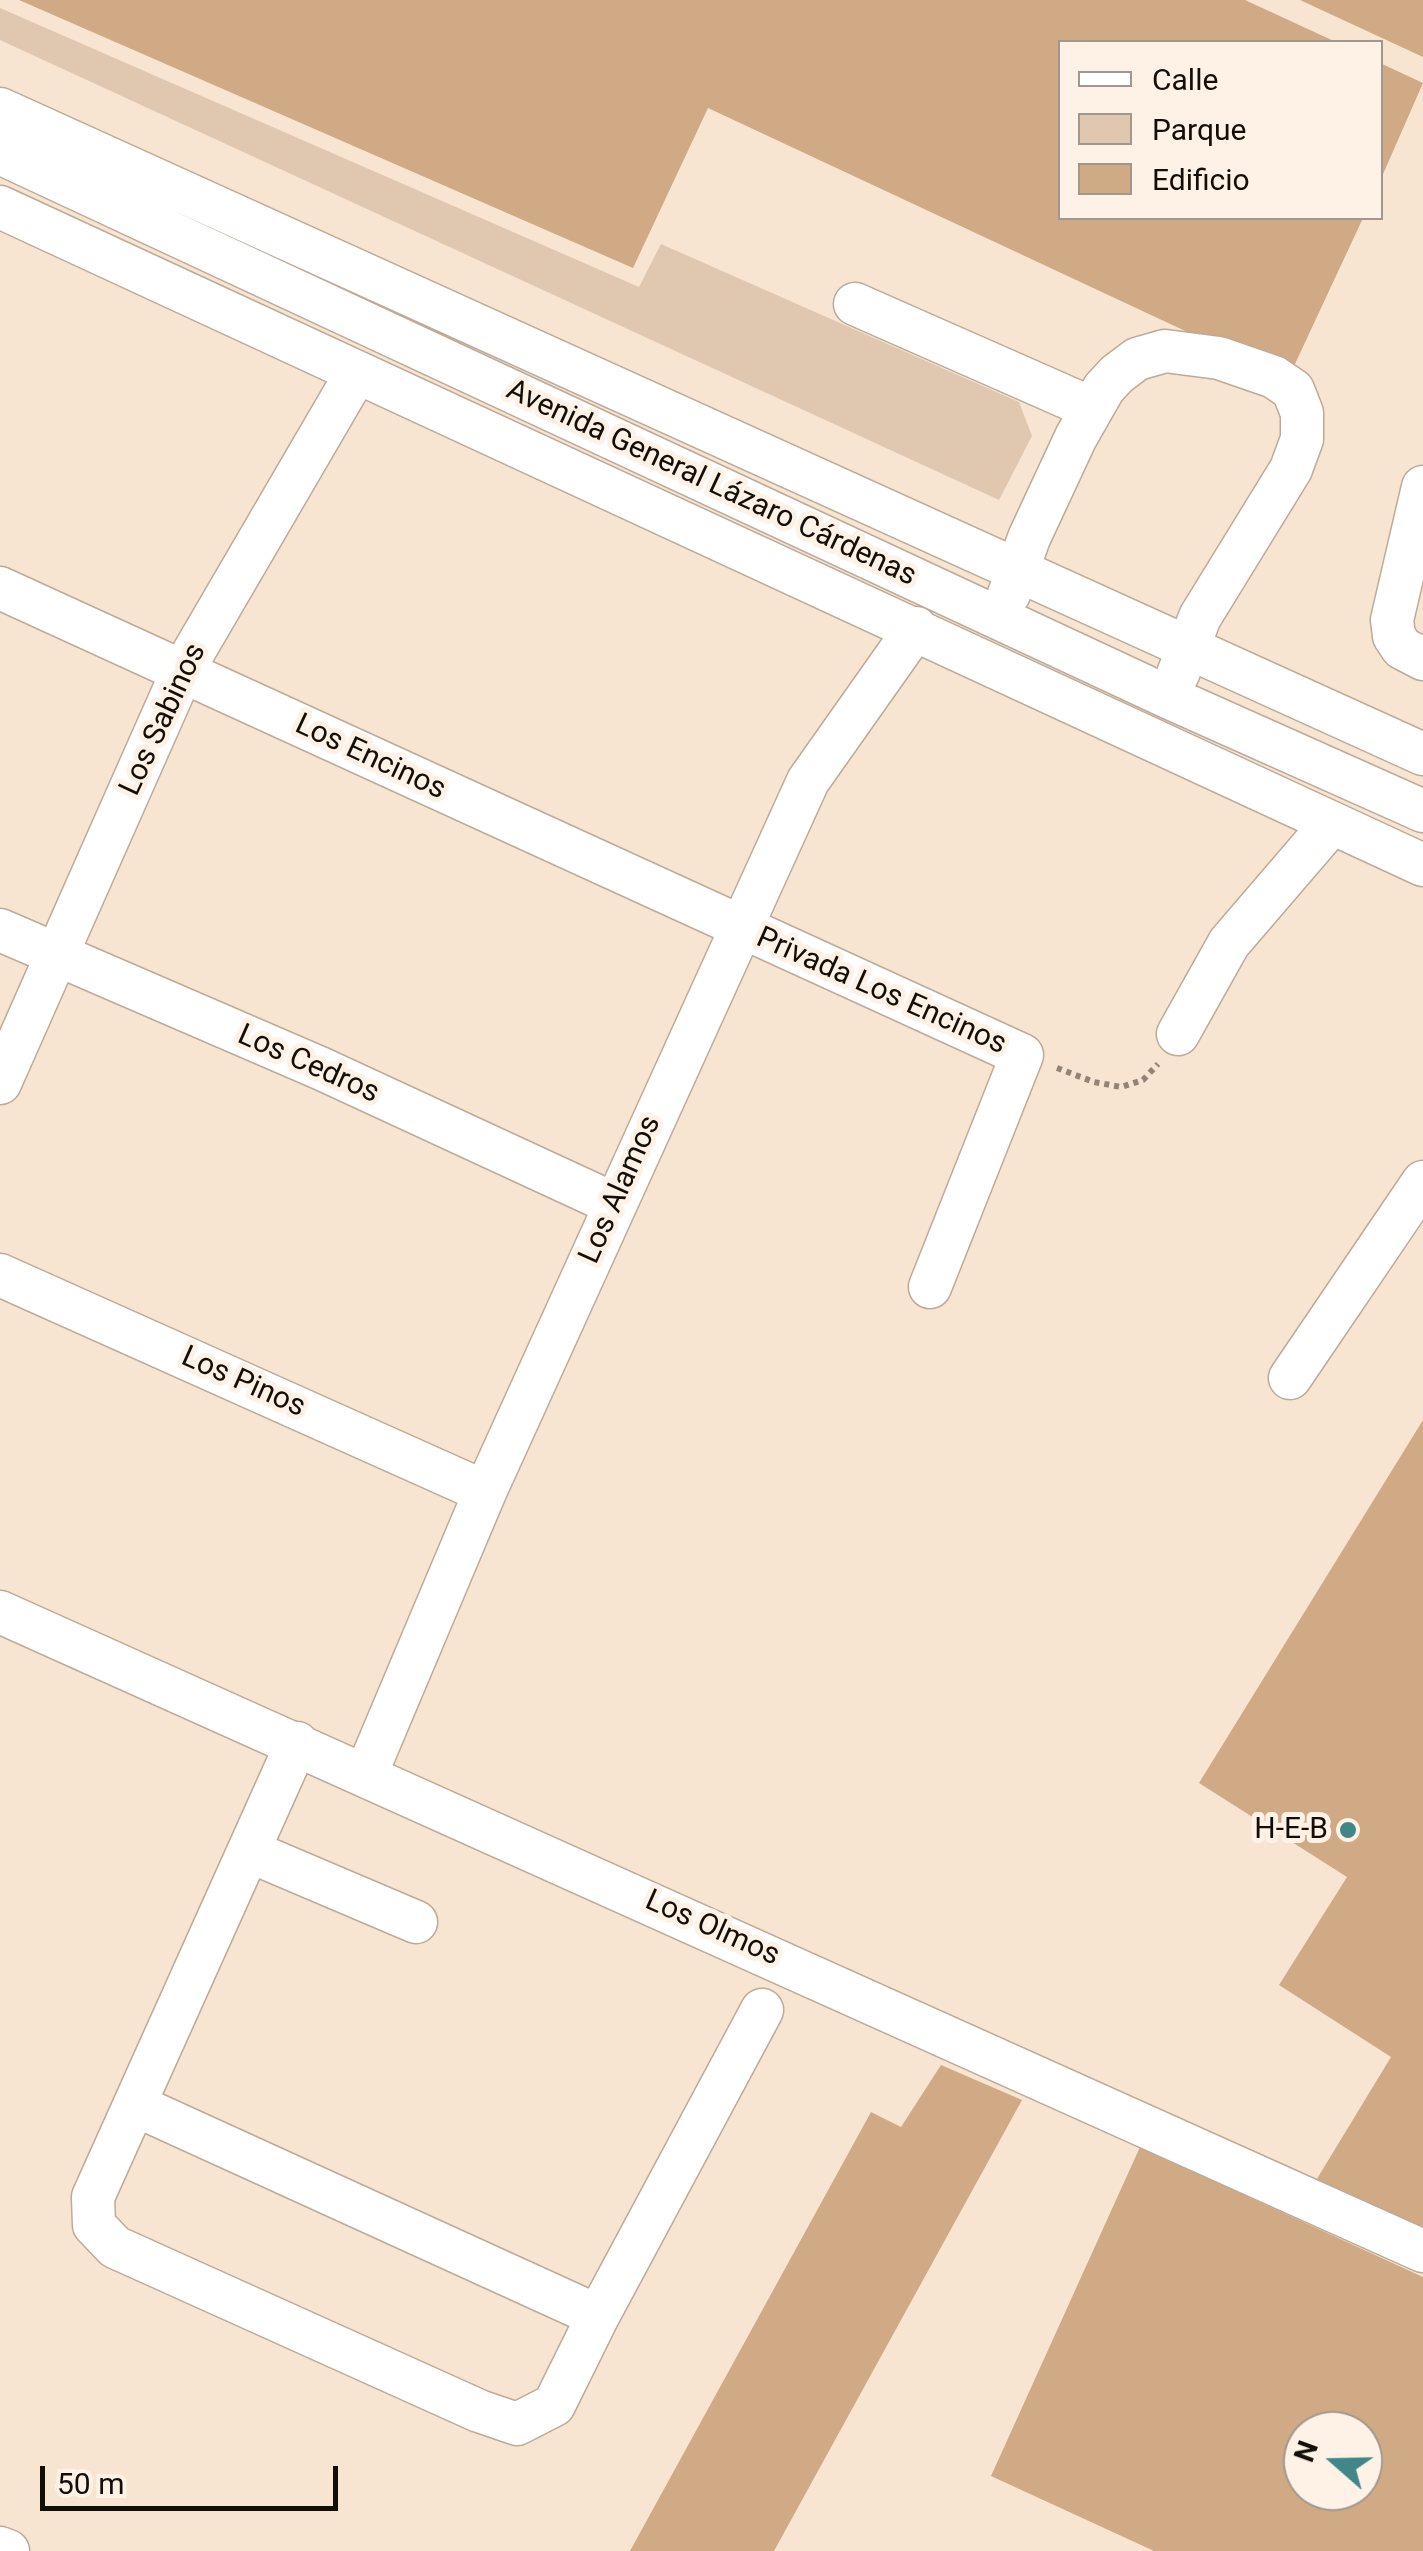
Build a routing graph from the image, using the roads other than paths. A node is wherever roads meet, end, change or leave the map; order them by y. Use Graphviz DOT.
graph roads {
  1 [pos="0,109"];
  2 [pos="0,140"];
  3 [pos="0,152"];
  4 [pos="41,172"];
  5 [pos="0,208"];
  6 [pos="855,304"];
  7 [pos="357,372"];
  8 [pos="1091,408"];
  9 [pos="1423,487"];
  10 [pos="1018,568"];
  11 [pos="0,588"];
  12 [pos="1001,619"];
  13 [pos="916,628"];
  14 [pos="1188,646"];
  15 [pos="1423,659"];
  16 [pos="182,672"];
  17 [pos="1170,698"];
  18 [pos="1423,754"];
  19 [pos="1423,811"];
  20 [pos="1332,823"];
  21 [pos="1423,863"];
  22 [pos="740,928"];
  23 [pos="0,930"];
  24 [pos="58,957"];
  25 [pos="1178,1034"];
  26 [pos="0,1083"];
  27 [pos="1423,1182"];
  28 [pos="614,1204"];
  29 [pos="0,1274"];
  30 [pos="930,1287"];
  31 [pos="1290,1378"];
  32 [pos="485,1492"];
  33 [pos="0,1612"];
  34 [pos="297,1743"];
  35 [pos="366,1774"];
  36 [pos="249,1851"];
  37 [pos="416,1922"];
  38 [pos="762,2010"];
  39 [pos="135,2105"];
  40 [pos="1423,2250"];
  41 [pos="598,2316"];
  42 [pos="0,2548"];
  43 [pos="8,2551"];
  1 -- 10 [label="street"];
  2 -- 4 [label="street"];
  3 -- 4 [label="street, Avenida General Lázaro Cárdenas"];
  4 -- 12 [label="street, Avenida General Lázaro Cárdenas"];
  5 -- 7 [label="street, Avenida General Lázaro Cárdenas"];
  6 -- 8 [label="street"];
  7 -- 13 [label="street, Avenida General Lázaro Cárdenas"];
  7 -- 16 [label="street, Los Sabinos"];
  8 -- 10 [label="street"];
  8 -- 14 [label="street"];
  9 -- 15 [label="street"];
  10 -- 12 [label="street"];
  10 -- 14 [label="street"];
  11 -- 16 [label="street, Los Encinos"];
  12 -- 17 [label="street, Avenida General Lázaro Cárdenas"];
  13 -- 20 [label="street, Avenida General Lázaro Cárdenas"];
  13 -- 22 [label="street, Los Alamos"];
  14 -- 17 [label="street"];
  14 -- 18 [label="street"];
  16 -- 22 [label="street, Los Encinos"];
  16 -- 24 [label="street, Los Sabinos"];
  17 -- 19 [label="street, Avenida General Lázaro Cárdenas"];
  20 -- 21 [label="street, Avenida General Lázaro Cárdenas"];
  20 -- 25 [label="street"];
  22 -- 28 [label="street, Los Alamos"];
  22 -- 30 [label="street, Privada Los Encinos"];
  23 -- 24 [label="street, Los Cedros"];
  24 -- 26 [label="street, Los Sabinos"];
  24 -- 28 [label="street, Los Cedros"];
  27 -- 31 [label="street"];
  28 -- 32 [label="street, Los Alamos"];
  29 -- 32 [label="street, Los Pinos"];
  32 -- 35 [label="street, Los Alamos"];
  33 -- 34 [label="street, Los Olmos"];
  34 -- 35 [label="street, Los Olmos"];
  34 -- 36 [label="street"];
  35 -- 40 [label="street, Los Olmos"];
  36 -- 37 [label="street"];
  36 -- 39 [label="street"];
  38 -- 41 [label="street"];
  39 -- 41 [label="street"];
  39 -- 41 [label="street"];
  42 -- 43 [label="street"];
}
